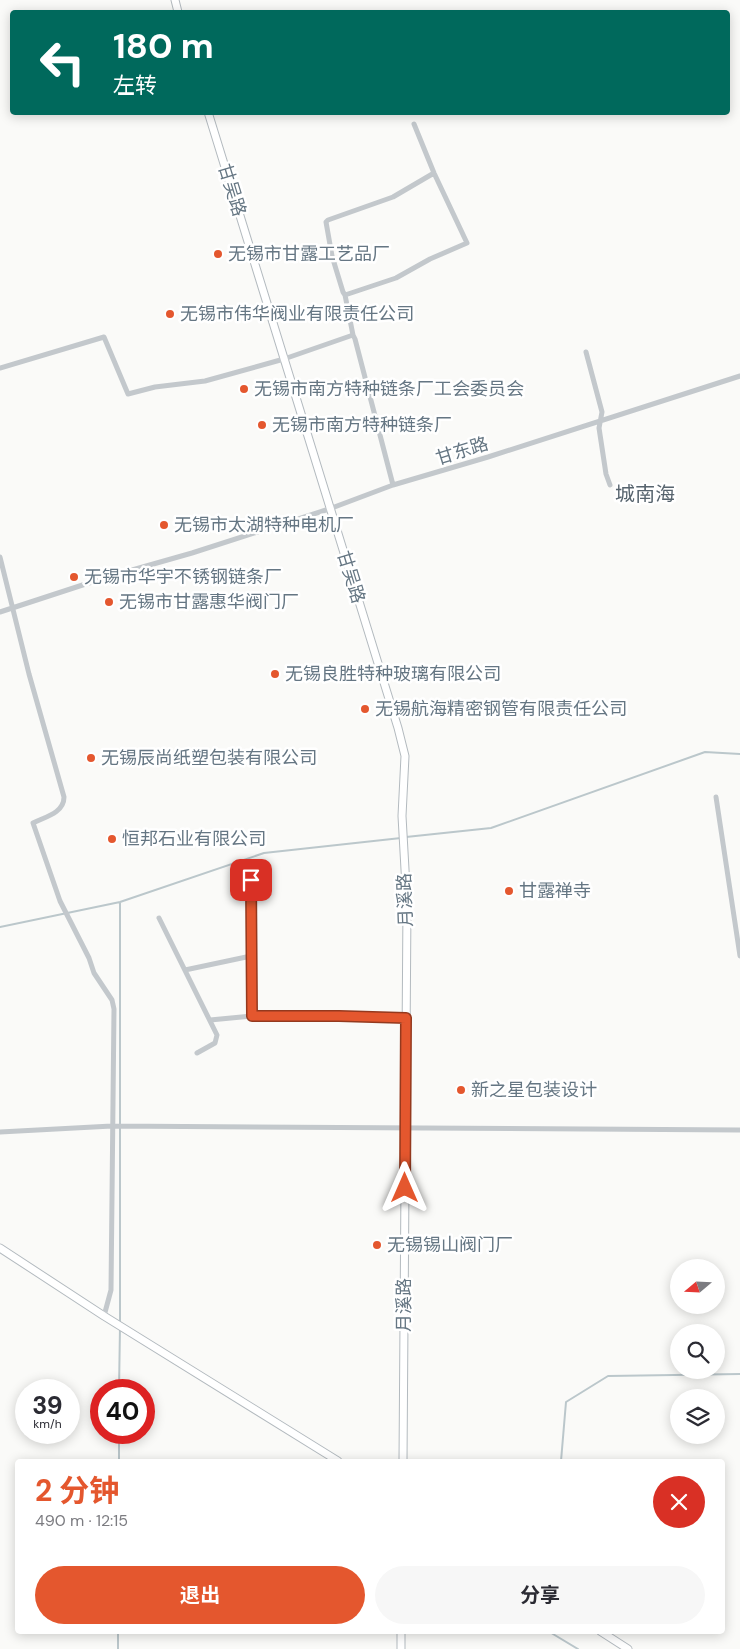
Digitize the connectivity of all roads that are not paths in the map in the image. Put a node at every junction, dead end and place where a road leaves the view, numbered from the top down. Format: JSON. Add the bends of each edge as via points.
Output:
{"nodes":[{"id":1,"x":209,"y":115,"type":"edge"},
{"id":2,"x":414,"y":124,"type":"dead end"},
{"id":3,"x":434,"y":173,"type":"junction"},
{"id":4,"x":345,"y":295,"type":"junction"},
{"id":5,"x":353,"y":335,"type":"junction"},
{"id":6,"x":586,"y":352,"type":"dead end"},
{"id":7,"x":284,"y":359,"type":"junction"},
{"id":8,"x":0,"y":368,"type":"edge"},
{"id":9,"x":740,"y":376,"type":"edge"},
{"id":10,"x":601,"y":421,"type":"junction"},
{"id":11,"x":610,"y":485,"type":"dead end"},
{"id":12,"x":393,"y":486,"type":"junction"},
{"id":13,"x":330,"y":509,"type":"junction"},
{"id":14,"x":0,"y":557,"type":"edge"},
{"id":15,"x":13,"y":608,"type":"junction"},
{"id":16,"x":0,"y":612,"type":"edge"},
{"id":17,"x":716,"y":797,"type":"dead end"},
{"id":18,"x":403,"y":848,"type":"joint"},
{"id":19,"x":251,"y":880,"type":"dead end"},
{"id":20,"x":159,"y":918,"type":"dead end"},
{"id":21,"x":251,"y":956,"type":"junction"},
{"id":22,"x":740,"y":956,"type":"edge"},
{"id":23,"x":185,"y":970,"type":"junction"},
{"id":24,"x":252,"y":1016,"type":"junction"},
{"id":25,"x":406,"y":1018,"type":"junction"},
{"id":26,"x":210,"y":1020,"type":"junction"},
{"id":27,"x":197,"y":1053,"type":"dead end"},
{"id":28,"x":114,"y":1126,"type":"junction"},
{"id":29,"x":405,"y":1129,"type":"junction"},
{"id":30,"x":740,"y":1130,"type":"edge"},
{"id":31,"x":0,"y":1132,"type":"edge"},
{"id":32,"x":0,"y":1248,"type":"edge"},
{"id":33,"x":104,"y":1316,"type":"junction"},
{"id":34,"x":335,"y":1459,"type":"edge"},
{"id":35,"x":403,"y":1459,"type":"edge"},
{"id":36,"x":401,"y":1634,"type":"edge"},
{"id":37,"x":605,"y":1634,"type":"edge"},
{"id":38,"x":401,"y":1649,"type":"edge"},
{"id":39,"x":628,"y":1649,"type":"edge"}],
"edges":[{"from":1,"to":7,"type":"street","name":"甘吴路"},
{"from":2,"to":3,"type":"street"},
{"from":3,"to":4,"type":"street","via":[[393,197],[326,222],[332,256]]},
{"from":3,"to":4,"type":"street","via":[[467,243],[396,278]]},
{"from":4,"to":5,"type":"street"},
{"from":5,"to":7,"type":"street"},
{"from":5,"to":12,"type":"street"},
{"from":6,"to":10,"type":"street","via":[[602,412]]},
{"from":7,"to":8,"type":"street","via":[[205,382],[155,387],[128,394],[104,337]]},
{"from":7,"to":13,"type":"street","name":"甘吴路"},
{"from":9,"to":10,"type":"street","name":"甘东路"},
{"from":10,"to":11,"type":"street","via":[[599,428]]},
{"from":10,"to":12,"type":"street","name":"甘东路"},
{"from":12,"to":13,"type":"street","name":"甘东路"},
{"from":13,"to":15,"type":"street","name":"甘东路"},
{"from":13,"to":18,"type":"street","name":"甘吴路","via":[[405,756]]},
{"from":14,"to":15,"type":"street"},
{"from":15,"to":16,"type":"street","name":"甘东路"},
{"from":15,"to":28,"type":"street","via":[[64,797],[60,810],[33,823],[66,915],[94,973],[112,1000]]},
{"from":17,"to":22,"type":"street"},
{"from":18,"to":25,"type":"street","name":"月溪路","via":[[407,905]]},
{"from":19,"to":21,"type":"street"},
{"from":20,"to":23,"type":"street"},
{"from":21,"to":23,"type":"street"},
{"from":21,"to":24,"type":"street"},
{"from":23,"to":26,"type":"street"},
{"from":24,"to":25,"type":"street"},
{"from":24,"to":26,"type":"street"},
{"from":25,"to":29,"type":"street","name":"月溪路"},
{"from":26,"to":27,"type":"street","via":[[217,1040]]},
{"from":28,"to":29,"type":"street"},
{"from":28,"to":31,"type":"street"},
{"from":28,"to":33,"type":"street","via":[[111,1290]]},
{"from":29,"to":30,"type":"street"},
{"from":29,"to":35,"type":"street","name":"月溪路"},
{"from":32,"to":33,"type":"street"},
{"from":33,"to":34,"type":"street"},
{"from":36,"to":38,"type":"street"},
{"from":37,"to":39,"type":"street"}]}
